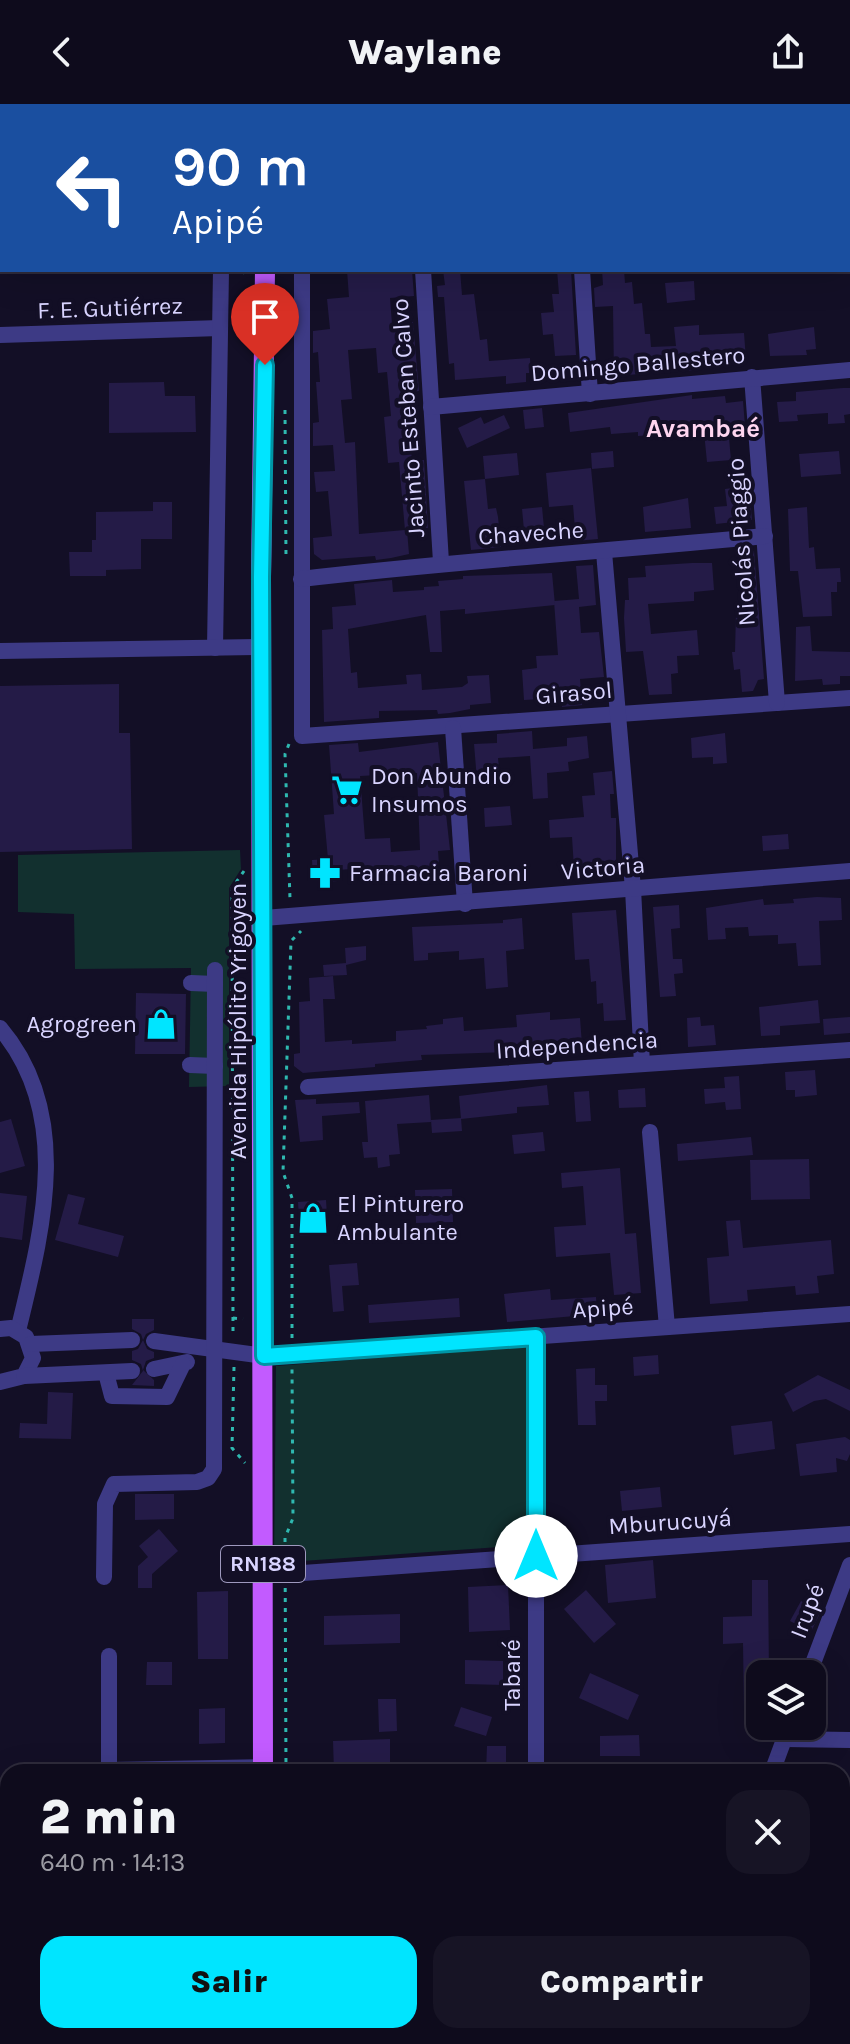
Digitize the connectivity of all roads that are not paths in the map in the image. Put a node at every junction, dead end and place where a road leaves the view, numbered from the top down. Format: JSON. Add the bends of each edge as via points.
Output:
{"nodes":[{"id":1,"x":221,"y":272,"type":"edge"},
{"id":2,"x":265,"y":272,"type":"edge"},
{"id":3,"x":302,"y":272,"type":"edge"},
{"id":4,"x":423,"y":272,"type":"edge"},
{"id":5,"x":582,"y":272,"type":"edge"},
{"id":6,"x":220,"y":328,"type":"junction"},
{"id":7,"x":0,"y":335,"type":"edge"},
{"id":8,"x":850,"y":370,"type":"edge"},
{"id":9,"x":752,"y":377,"type":"junction"},
{"id":10,"x":590,"y":394,"type":"junction"},
{"id":11,"x":431,"y":407,"type":"junction"},
{"id":12,"x":765,"y":536,"type":"junction"},
{"id":13,"x":604,"y":552,"type":"junction"},
{"id":14,"x":441,"y":562,"type":"junction"},
{"id":15,"x":301,"y":579,"type":"junction"},
{"id":16,"x":262,"y":647,"type":"junction"},
{"id":17,"x":215,"y":648,"type":"junction"},
{"id":18,"x":0,"y":651,"type":"edge"},
{"id":19,"x":850,"y":698,"type":"edge"},
{"id":20,"x":777,"y":703,"type":"junction"},
{"id":21,"x":617,"y":713,"type":"junction"},
{"id":22,"x":453,"y":728,"type":"junction"},
{"id":23,"x":850,"y":871,"type":"edge"},
{"id":24,"x":633,"y":889,"type":"junction"},
{"id":25,"x":465,"y":904,"type":"junction"},
{"id":26,"x":264,"y":918,"type":"junction"},
{"id":27,"x":191,"y":983,"type":"dead end"},
{"id":28,"x":0,"y":1028,"type":"edge"},
{"id":29,"x":850,"y":1050,"type":"edge"},
{"id":30,"x":642,"y":1064,"type":"junction"},
{"id":31,"x":190,"y":1065,"type":"dead end"},
{"id":32,"x":215,"y":1066,"type":"junction"},
{"id":33,"x":308,"y":1087,"type":"dead end"},
{"id":34,"x":650,"y":1132,"type":"dead end"},
{"id":35,"x":850,"y":1314,"type":"edge"},
{"id":36,"x":667,"y":1327,"type":"junction"},
{"id":37,"x":0,"y":1329,"type":"edge"},
{"id":38,"x":18,"y":1331,"type":"junction"},
{"id":39,"x":536,"y":1337,"type":"junction"},
{"id":40,"x":132,"y":1340,"type":"dead end"},
{"id":41,"x":154,"y":1341,"type":"dead end"},
{"id":42,"x":31,"y":1344,"type":"junction"},
{"id":43,"x":214,"y":1349,"type":"junction"},
{"id":44,"x":264,"y":1356,"type":"junction"},
{"id":45,"x":183,"y":1364,"type":"junction"},
{"id":46,"x":154,"y":1369,"type":"dead end"},
{"id":47,"x":132,"y":1371,"type":"dead end"},
{"id":48,"x":106,"y":1373,"type":"junction"},
{"id":49,"x":24,"y":1376,"type":"junction"},
{"id":50,"x":0,"y":1382,"type":"edge"},
{"id":51,"x":0,"y":1391,"type":"edge"},
{"id":52,"x":850,"y":1534,"type":"edge"},
{"id":53,"x":536,"y":1556,"type":"junction"},
{"id":54,"x":850,"y":1565,"type":"edge"},
{"id":55,"x":303,"y":1573,"type":"dead end"},
{"id":56,"x":104,"y":1577,"type":"dead end"},
{"id":57,"x":109,"y":1656,"type":"dead end"},
{"id":58,"x":814,"y":1660,"type":"edge"},
{"id":59,"x":826,"y":1737,"type":"edge"},
{"id":60,"x":783,"y":1740,"type":"edge"},
{"id":61,"x":850,"y":1740,"type":"edge"},
{"id":62,"x":109,"y":1764,"type":"edge"},
{"id":63,"x":263,"y":1764,"type":"edge"},
{"id":64,"x":536,"y":1764,"type":"edge"},
{"id":65,"x":775,"y":1764,"type":"edge"}],
"edges":[{"from":1,"to":6,"type":"street"},
{"from":2,"to":16,"type":"main road","name":"Avenida Hipólito Yrigoyen","number":"RN188"},
{"from":3,"to":15,"type":"street"},
{"from":4,"to":11,"type":"street","name":"Jacinto Esteban Calvo"},
{"from":5,"to":10,"type":"street"},
{"from":6,"to":7,"type":"street","name":"F. E. Gutiérrez"},
{"from":6,"to":17,"type":"street"},
{"from":8,"to":9,"type":"street","name":"Domingo Ballestero"},
{"from":9,"to":10,"type":"street","name":"Domingo Ballestero"},
{"from":9,"to":12,"type":"street","name":"Nicolás Piaggio"},
{"from":10,"to":11,"type":"street","name":"Domingo Ballestero"},
{"from":11,"to":14,"type":"street","name":"Jacinto Esteban Calvo"},
{"from":12,"to":13,"type":"street","name":"Chaveche"},
{"from":12,"to":20,"type":"street","name":"Nicolás Piaggio"},
{"from":13,"to":14,"type":"street","name":"Chaveche"},
{"from":13,"to":21,"type":"street"},
{"from":14,"to":15,"type":"street","name":"Chaveche"},
{"from":15,"to":22,"type":"street","name":"Girasol","via":[[297,737]]},
{"from":16,"to":17,"type":"street"},
{"from":16,"to":26,"type":"main road","name":"Avenida Hipólito Yrigoyen","number":"RN188"},
{"from":17,"to":18,"type":"street"},
{"from":19,"to":20,"type":"street","name":"Girasol"},
{"from":20,"to":21,"type":"street","name":"Girasol"},
{"from":21,"to":22,"type":"street","name":"Girasol"},
{"from":21,"to":24,"type":"street"},
{"from":22,"to":25,"type":"street"},
{"from":23,"to":24,"type":"street","name":"Victoria"},
{"from":24,"to":25,"type":"street","name":"Victoria"},
{"from":24,"to":30,"type":"street"},
{"from":25,"to":26,"type":"street","name":"Victoria"},
{"from":26,"to":44,"type":"main road","name":"Avenida Hipólito Yrigoyen","number":"RN188"},
{"from":27,"to":32,"type":"street","via":[[215,977]]},
{"from":28,"to":38,"type":"street","via":[[30,1078],[48,1160],[44,1218]]},
{"from":29,"to":30,"type":"street","name":"Independencia"},
{"from":30,"to":33,"type":"street","name":"Independencia"},
{"from":31,"to":32,"type":"street"},
{"from":32,"to":43,"type":"street"},
{"from":34,"to":36,"type":"street"},
{"from":35,"to":36,"type":"street","name":"Apipé"},
{"from":36,"to":39,"type":"street","name":"Apipé"},
{"from":37,"to":38,"type":"street"},
{"from":38,"to":42,"type":"street"},
{"from":39,"to":44,"type":"street","name":"Apipé"},
{"from":39,"to":53,"type":"street","name":"Tabaré"},
{"from":40,"to":42,"type":"street"},
{"from":41,"to":43,"type":"street","name":"Apipé"},
{"from":42,"to":49,"type":"street","via":[[33,1358]]},
{"from":43,"to":44,"type":"street","name":"Apipé"},
{"from":43,"to":45,"type":"street"},
{"from":43,"to":56,"type":"street","via":[[214,1469],[197,1482],[119,1481],[110,1489]]},
{"from":44,"to":63,"type":"main road","name":"Avenida Hipólito Yrigoyen","number":"RN188"},
{"from":45,"to":46,"type":"street"},
{"from":45,"to":48,"type":"street","via":[[167,1397],[112,1396]]},
{"from":47,"to":48,"type":"street"},
{"from":48,"to":49,"type":"street"},
{"from":49,"to":50,"type":"street"},
{"from":50,"to":51,"type":"street"},
{"from":52,"to":53,"type":"street","name":"Mburucuyá"},
{"from":53,"to":55,"type":"street","name":"Mburucuyá"},
{"from":53,"to":64,"type":"street","name":"Tabaré"},
{"from":54,"to":58,"type":"street","name":"Irupé"},
{"from":57,"to":62,"type":"street"},
{"from":59,"to":61,"type":"street"},
{"from":60,"to":65,"type":"street"}]}
